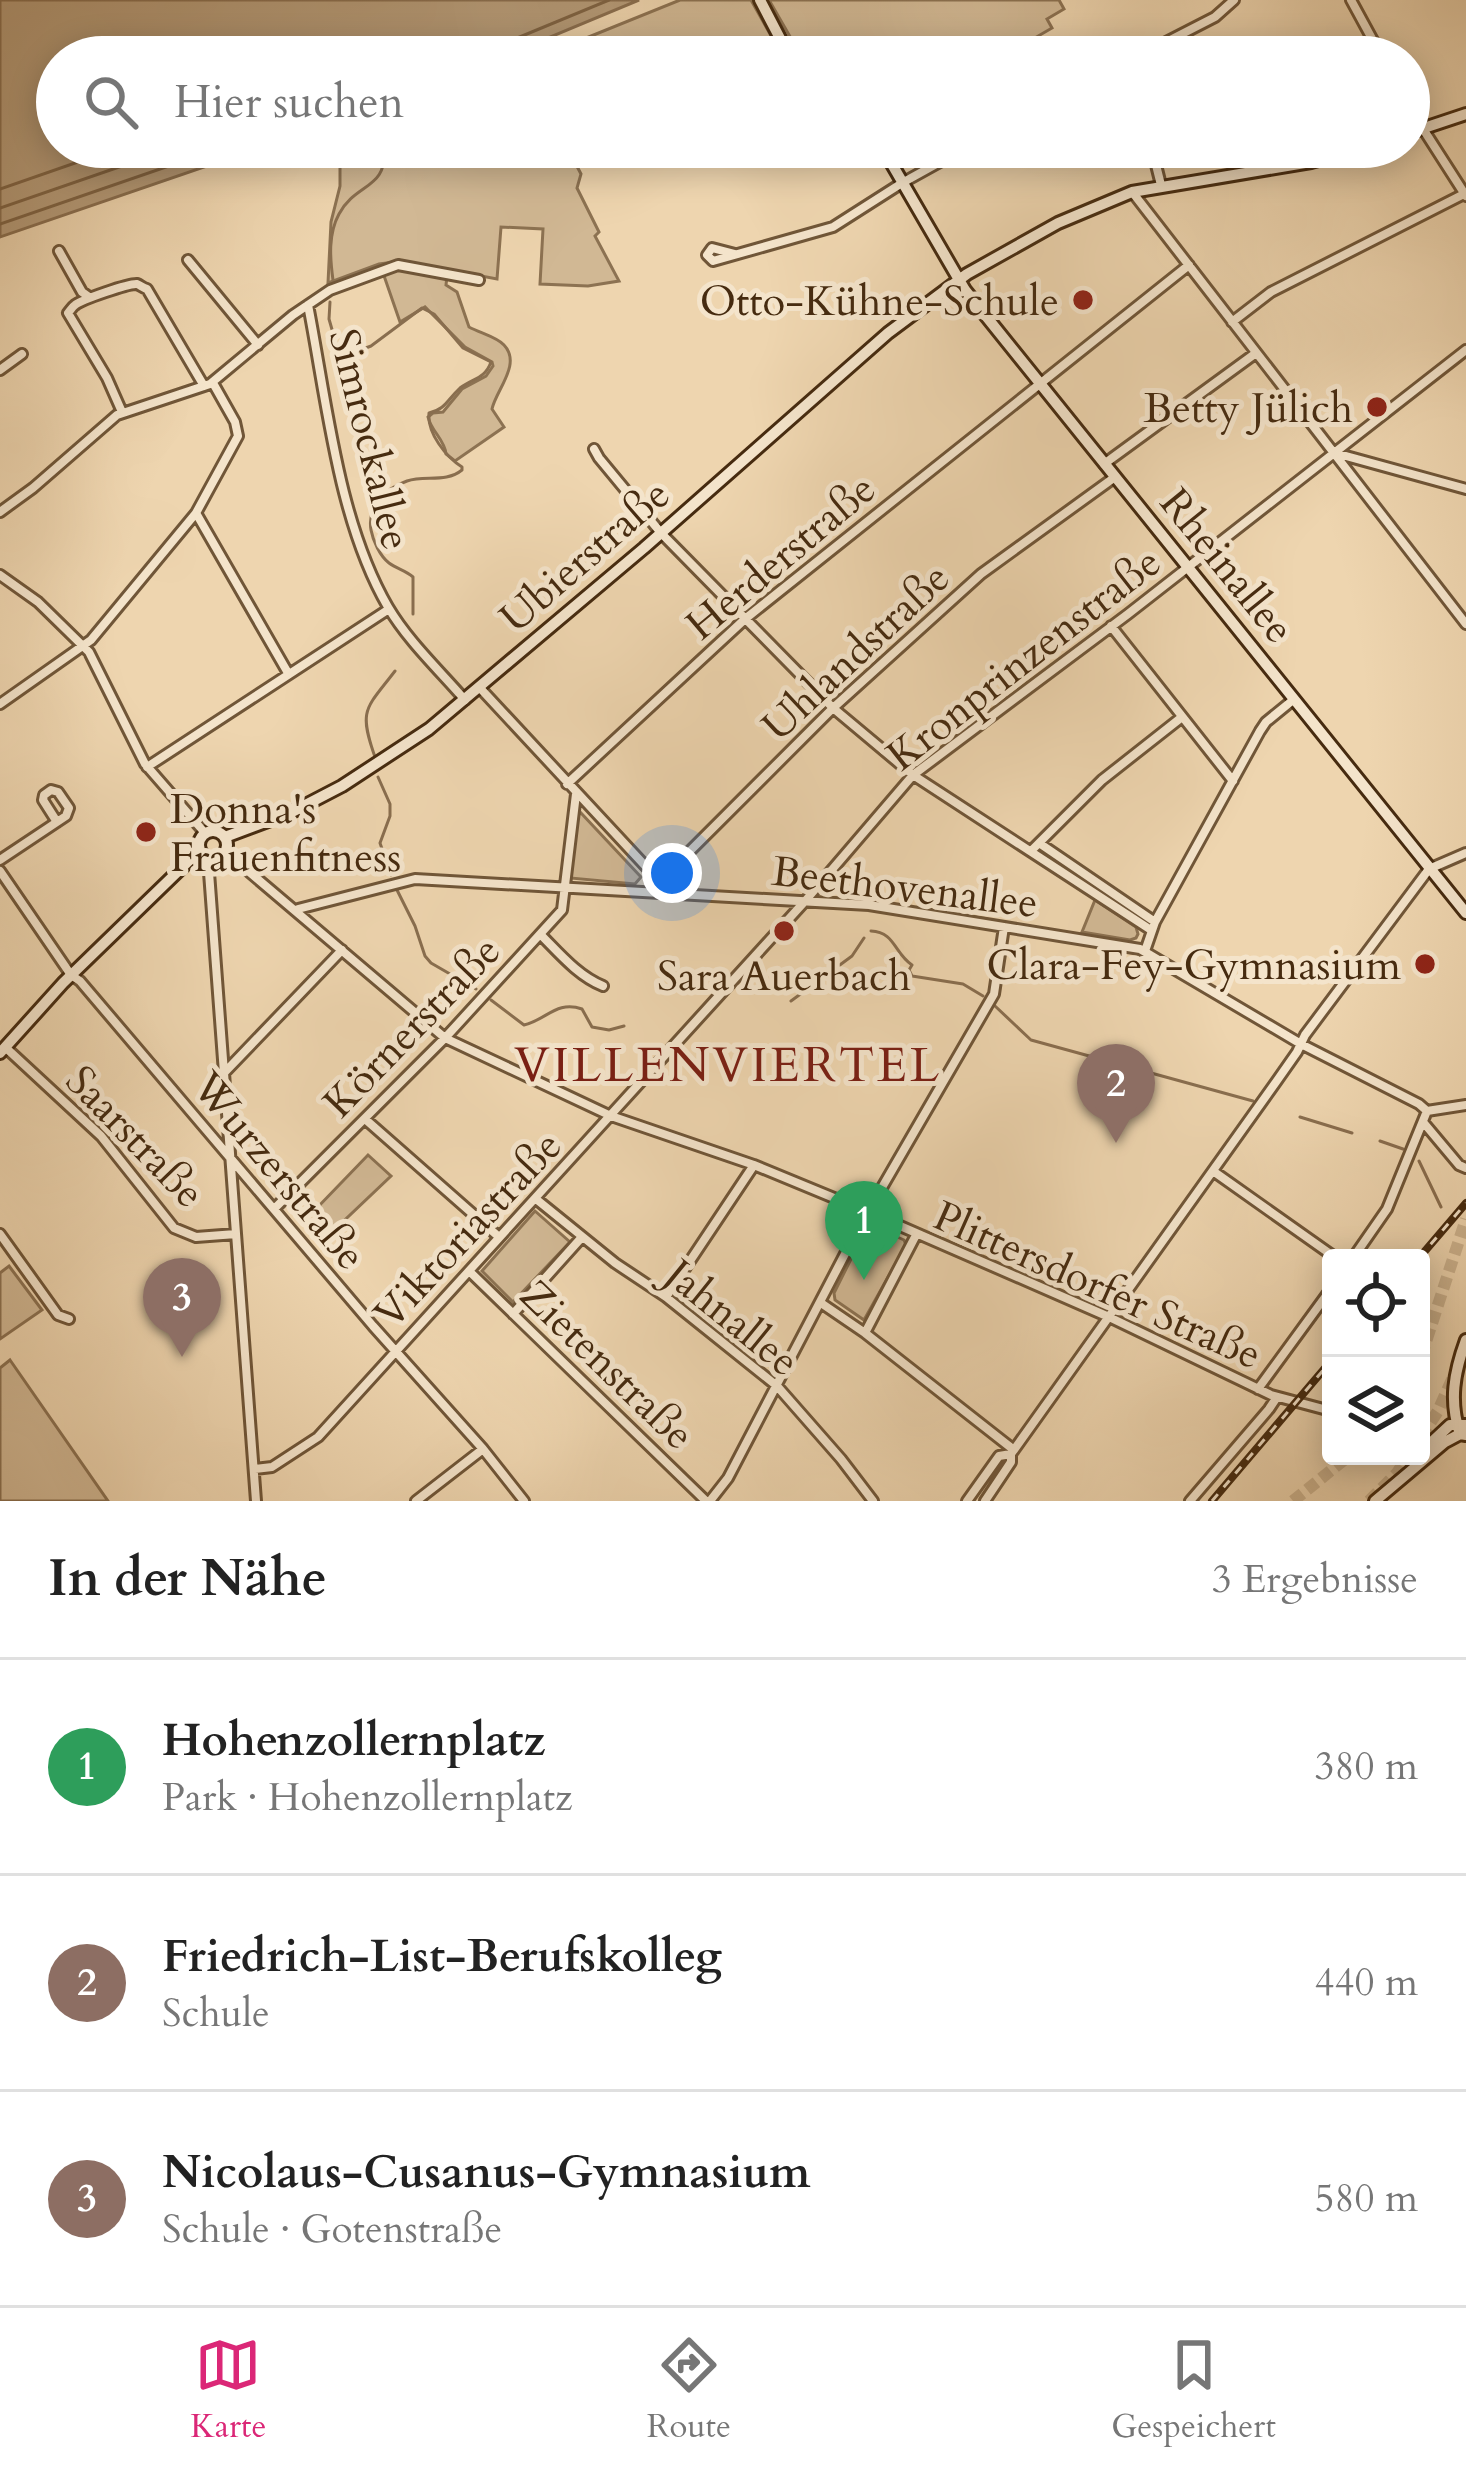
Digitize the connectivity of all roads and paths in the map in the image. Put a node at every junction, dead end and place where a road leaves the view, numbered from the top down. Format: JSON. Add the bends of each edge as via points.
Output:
{"nodes":[{"id":1,"x":760,"y":0,"type":"edge"},
{"id":2,"x":1234,"y":0,"type":"edge"},
{"id":3,"x":1351,"y":0,"type":"edge"},
{"id":4,"x":779,"y":36,"type":"edge"},
{"id":5,"x":1178,"y":36,"type":"edge"},
{"id":6,"x":1371,"y":36,"type":"edge"},
{"id":7,"x":1466,"y":115,"type":"edge"},
{"id":8,"x":1430,"y":127,"type":"edge"},
{"id":9,"x":1430,"y":151,"type":"edge"},
{"id":10,"x":894,"y":168,"type":"edge"},
{"id":11,"x":930,"y":168,"type":"edge"},
{"id":12,"x":1157,"y":168,"type":"edge"},
{"id":13,"x":1272,"y":168,"type":"edge"},
{"id":14,"x":902,"y":183,"type":"junction"},
{"id":15,"x":1161,"y":185,"type":"junction"},
{"id":16,"x":1132,"y":192,"type":"junction"},
{"id":17,"x":1465,"y":195,"type":"edge"},
{"id":18,"x":59,"y":251,"type":"dead end"},
{"id":19,"x":735,"y":254,"type":"dead end"},
{"id":20,"x":944,"y":255,"type":"junction"},
{"id":21,"x":188,"y":260,"type":"dead end"},
{"id":22,"x":1189,"y":266,"type":"junction"},
{"id":23,"x":958,"y":279,"type":"junction"},
{"id":24,"x":479,"y":280,"type":"dead end"},
{"id":25,"x":940,"y":292,"type":"junction"},
{"id":26,"x":89,"y":297,"type":"junction"},
{"id":27,"x":308,"y":305,"type":"junction"},
{"id":28,"x":1232,"y":322,"type":"junction"},
{"id":29,"x":258,"y":345,"type":"junction"},
{"id":30,"x":1466,"y":350,"type":"edge"},
{"id":31,"x":1256,"y":353,"type":"junction"},
{"id":32,"x":22,"y":354,"type":"dead end"},
{"id":33,"x":0,"y":370,"type":"edge"},
{"id":34,"x":1039,"y":383,"type":"junction"},
{"id":35,"x":208,"y":384,"type":"junction"},
{"id":36,"x":122,"y":412,"type":"junction"},
{"id":37,"x":594,"y":449,"type":"dead end"},
{"id":38,"x":1334,"y":453,"type":"junction"},
{"id":39,"x":1104,"y":464,"type":"junction"},
{"id":40,"x":1115,"y":477,"type":"junction"},
{"id":41,"x":1466,"y":489,"type":"edge"},
{"id":42,"x":0,"y":512,"type":"edge"},
{"id":43,"x":196,"y":513,"type":"junction"},
{"id":44,"x":661,"y":533,"type":"junction"},
{"id":45,"x":1187,"y":567,"type":"junction"},
{"id":46,"x":0,"y":575,"type":"edge"},
{"id":47,"x":389,"y":609,"type":"junction"},
{"id":48,"x":745,"y":620,"type":"junction"},
{"id":49,"x":1466,"y":624,"type":"edge"},
{"id":50,"x":1111,"y":626,"type":"junction"},
{"id":51,"x":83,"y":646,"type":"junction"},
{"id":52,"x":288,"y":673,"type":"junction"},
{"id":53,"x":480,"y":688,"type":"junction"},
{"id":54,"x":465,"y":700,"type":"junction"},
{"id":55,"x":1293,"y":700,"type":"junction"},
{"id":56,"x":0,"y":704,"type":"edge"},
{"id":57,"x":833,"y":708,"type":"junction"},
{"id":58,"x":1182,"y":717,"type":"junction"},
{"id":59,"x":147,"y":767,"type":"junction"},
{"id":60,"x":913,"y":775,"type":"junction"},
{"id":61,"x":1233,"y":782,"type":"junction"},
{"id":62,"x":567,"y":784,"type":"junction"},
{"id":63,"x":576,"y":794,"type":"junction"},
{"id":64,"x":57,"y":822,"type":"dead end"},
{"id":65,"x":205,"y":833,"type":"junction"},
{"id":66,"x":225,"y":837,"type":"junction"},
{"id":67,"x":1039,"y":843,"type":"junction"},
{"id":68,"x":1031,"y":852,"type":"junction"},
{"id":69,"x":1466,"y":853,"type":"edge"},
{"id":70,"x":224,"y":854,"type":"junction"},
{"id":71,"x":204,"y":855,"type":"junction"},
{"id":72,"x":0,"y":860,"type":"edge"},
{"id":73,"x":1429,"y":869,"type":"junction"},
{"id":74,"x":0,"y":871,"type":"edge"},
{"id":75,"x":658,"y":877,"type":"junction"},
{"id":76,"x":1091,"y":884,"type":"junction"},
{"id":77,"x":563,"y":887,"type":"junction"},
{"id":78,"x":658,"y":891,"type":"junction"},
{"id":79,"x":806,"y":900,"type":"junction"},
{"id":80,"x":296,"y":909,"type":"junction"},
{"id":81,"x":1466,"y":913,"type":"edge"},
{"id":82,"x":1153,"y":926,"type":"junction"},
{"id":83,"x":1004,"y":927,"type":"junction"},
{"id":84,"x":540,"y":934,"type":"junction"},
{"id":85,"x":342,"y":950,"type":"junction"},
{"id":86,"x":1145,"y":951,"type":"junction"},
{"id":87,"x":71,"y":975,"type":"junction"},
{"id":88,"x":603,"y":986,"type":"dead end"},
{"id":89,"x":445,"y":1038,"type":"junction"},
{"id":90,"x":1301,"y":1044,"type":"junction"},
{"id":91,"x":2,"y":1050,"type":"edge"},
{"id":92,"x":224,"y":1073,"type":"junction"},
{"id":93,"x":1466,"y":1105,"type":"edge"},
{"id":94,"x":1427,"y":1111,"type":"junction"},
{"id":95,"x":611,"y":1116,"type":"junction"},
{"id":96,"x":365,"y":1119,"type":"junction"},
{"id":97,"x":1423,"y":1123,"type":"junction"},
{"id":98,"x":230,"y":1157,"type":"junction"},
{"id":99,"x":754,"y":1165,"type":"junction"},
{"id":100,"x":1466,"y":1168,"type":"edge"},
{"id":101,"x":1213,"y":1171,"type":"junction"},
{"id":102,"x":536,"y":1199,"type":"junction"},
{"id":103,"x":274,"y":1209,"type":"junction"},
{"id":104,"x":868,"y":1212,"type":"junction"},
{"id":105,"x":0,"y":1234,"type":"edge"},
{"id":106,"x":236,"y":1234,"type":"junction"},
{"id":107,"x":916,"y":1235,"type":"junction"},
{"id":108,"x":499,"y":1237,"type":"junction"},
{"id":109,"x":582,"y":1237,"type":"junction"},
{"id":110,"x":1323,"y":1249,"type":"edge"},
{"id":111,"x":1359,"y":1249,"type":"edge"},
{"id":112,"x":469,"y":1270,"type":"junction"},
{"id":113,"x":666,"y":1297,"type":"junction"},
{"id":114,"x":1322,"y":1301,"type":"edge"},
{"id":115,"x":821,"y":1303,"type":"junction"},
{"id":116,"x":513,"y":1314,"type":"junction"},
{"id":117,"x":1109,"y":1317,"type":"junction"},
{"id":118,"x":69,"y":1319,"type":"dead end"},
{"id":119,"x":866,"y":1333,"type":"junction"},
{"id":120,"x":1466,"y":1340,"type":"edge"},
{"id":121,"x":395,"y":1351,"type":"junction"},
{"id":122,"x":777,"y":1386,"type":"junction"},
{"id":123,"x":1258,"y":1389,"type":"junction"},
{"id":124,"x":1277,"y":1397,"type":"junction"},
{"id":125,"x":1322,"y":1409,"type":"edge"},
{"id":126,"x":1462,"y":1429,"type":"edge"},
{"id":127,"x":1430,"y":1440,"type":"edge"},
{"id":128,"x":483,"y":1449,"type":"junction"},
{"id":129,"x":1012,"y":1452,"type":"junction"},
{"id":130,"x":1408,"y":1465,"type":"edge"},
{"id":131,"x":254,"y":1468,"type":"junction"},
{"id":132,"x":1390,"y":1488,"type":"junction"},
{"id":133,"x":988,"y":1500,"type":"edge"},
{"id":134,"x":256,"y":1501,"type":"edge"},
{"id":135,"x":416,"y":1501,"type":"edge"},
{"id":136,"x":524,"y":1501,"type":"edge"},
{"id":137,"x":708,"y":1501,"type":"edge"},
{"id":138,"x":873,"y":1501,"type":"edge"},
{"id":139,"x":967,"y":1501,"type":"edge"},
{"id":140,"x":1190,"y":1501,"type":"edge"},
{"id":141,"x":1376,"y":1501,"type":"edge"}],
"edges":[{"from":1,"to":4,"type":"main road"},
{"from":2,"to":5,"type":"street"},
{"from":3,"to":6,"type":"street"},
{"from":7,"to":8,"type":"main road"},
{"from":9,"to":17,"type":"street"},
{"from":10,"to":14,"type":"main road","name":"Rheinallee"},
{"from":11,"to":14,"type":"street"},
{"from":12,"to":15,"type":"street"},
{"from":13,"to":15,"type":"main road"},
{"from":14,"to":19,"type":"street","via":[[832,227]]},
{"from":14,"to":20,"type":"main road","name":"Rheinallee"},
{"from":15,"to":16,"type":"main road"},
{"from":16,"to":22,"type":"street"},
{"from":16,"to":23,"type":"main road","name":"Ubierstraße"},
{"from":17,"to":28,"type":"street","via":[[1271,292]]},
{"from":18,"to":26,"type":"street"},
{"from":20,"to":23,"type":"main road","name":"Rheinallee"},
{"from":20,"to":25,"type":"main road"},
{"from":21,"to":29,"type":"street"},
{"from":22,"to":28,"type":"street"},
{"from":22,"to":34,"type":"street","name":"Herderstraße"},
{"from":23,"to":25,"type":"main road","name":"Ubierstraße"},
{"from":23,"to":34,"type":"main road","name":"Rheinallee"},
{"from":24,"to":27,"type":"street","via":[[398,265]]},
{"from":25,"to":44,"type":"main road","name":"Ubierstraße"},
{"from":26,"to":35,"type":"street","via":[[144,287]]},
{"from":26,"to":36,"type":"street","via":[[68,313]]},
{"from":27,"to":29,"type":"street"},
{"from":27,"to":47,"type":"street","name":"Simrockallee","via":[[350,510]]},
{"from":28,"to":31,"type":"street"},
{"from":29,"to":35,"type":"street"},
{"from":30,"to":38,"type":"street","name":"Kronprinzenstraße"},
{"from":31,"to":38,"type":"street"},
{"from":31,"to":39,"type":"street"},
{"from":32,"to":33,"type":"street"},
{"from":34,"to":39,"type":"main road","name":"Rheinallee"},
{"from":34,"to":48,"type":"street","name":"Herderstraße"},
{"from":35,"to":36,"type":"street"},
{"from":35,"to":43,"type":"street","via":[[238,436]]},
{"from":36,"to":42,"type":"street"},
{"from":37,"to":44,"type":"street"},
{"from":38,"to":41,"type":"street"},
{"from":38,"to":45,"type":"street","name":"Kronprinzenstraße"},
{"from":38,"to":49,"type":"street"},
{"from":39,"to":40,"type":"main road","name":"Rheinallee"},
{"from":40,"to":45,"type":"main road","name":"Rheinallee"},
{"from":40,"to":57,"type":"street","name":"Uhlandstraße","via":[[993,565]]},
{"from":43,"to":51,"type":"street"},
{"from":43,"to":52,"type":"street"},
{"from":44,"to":48,"type":"street"},
{"from":44,"to":53,"type":"main road","name":"Ubierstraße"},
{"from":45,"to":50,"type":"street","name":"Kronprinzenstraße"},
{"from":45,"to":55,"type":"main road","name":"Rheinallee"},
{"from":46,"to":51,"type":"street"},
{"from":47,"to":52,"type":"street"},
{"from":47,"to":54,"type":"street","name":"Simrockallee"},
{"from":48,"to":57,"type":"street"},
{"from":48,"to":62,"type":"street","name":"Herderstraße"},
{"from":50,"to":58,"type":"street"},
{"from":50,"to":60,"type":"street","name":"Kronprinzenstraße"},
{"from":51,"to":56,"type":"street"},
{"from":51,"to":59,"type":"street"},
{"from":52,"to":59,"type":"street"},
{"from":53,"to":54,"type":"main road","name":"Ubierstraße"},
{"from":53,"to":62,"type":"street"},
{"from":54,"to":66,"type":"main road","name":"Ubierstraße","via":[[342,786]]},
{"from":55,"to":61,"type":"street","via":[[1267,722]]},
{"from":55,"to":73,"type":"main road","name":"Rheinallee"},
{"from":57,"to":60,"type":"street"},
{"from":57,"to":75,"type":"street","name":"Uhlandstraße"},
{"from":58,"to":61,"type":"street"},
{"from":58,"to":67,"type":"street"},
{"from":59,"to":65,"type":"street"},
{"from":60,"to":68,"type":"street"},
{"from":60,"to":79,"type":"street","name":"Kronprinzenstraße"},
{"from":61,"to":82,"type":"street"},
{"from":62,"to":63,"type":"street"},
{"from":63,"to":75,"type":"street"},
{"from":63,"to":77,"type":"street","name":"Körnerstraße"},
{"from":64,"to":72,"type":"street"},
{"from":65,"to":66,"type":"main road"},
{"from":65,"to":71,"type":"main road"},
{"from":66,"to":70,"type":"main road"},
{"from":67,"to":68,"type":"street"},
{"from":67,"to":76,"type":"street"},
{"from":68,"to":76,"type":"street"},
{"from":69,"to":73,"type":"street"},
{"from":70,"to":71,"type":"main road"},
{"from":70,"to":80,"type":"street","name":"Plittersdorfer Straße"},
{"from":71,"to":87,"type":"main road"},
{"from":71,"to":92,"type":"street"},
{"from":73,"to":81,"type":"main road","name":"Rheinallee"},
{"from":73,"to":90,"type":"street"},
{"from":74,"to":87,"type":"street","name":"Wurzerstraße"},
{"from":75,"to":78,"type":"street","name":"Uhlandstraße"},
{"from":76,"to":82,"type":"street"},
{"from":77,"to":78,"type":"street","name":"Beethovenallee"},
{"from":77,"to":80,"type":"street","name":"Beethovenallee","via":[[409,880]]},
{"from":77,"to":84,"type":"street","name":"Körnerstraße","via":[[562,910]]},
{"from":78,"to":79,"type":"street","name":"Beethovenallee"},
{"from":79,"to":83,"type":"street","name":"Beethovenallee"},
{"from":79,"to":95,"type":"street","name":"Viktoriastraße"},
{"from":80,"to":85,"type":"street","name":"Plittersdorfer Straße"},
{"from":82,"to":86,"type":"street"},
{"from":83,"to":86,"type":"street","name":"Beethovenallee"},
{"from":83,"to":104,"type":"street","via":[[994,994]]},
{"from":84,"to":88,"type":"street","name":"Körnerstraße"},
{"from":84,"to":89,"type":"street","name":"Körnerstraße"},
{"from":85,"to":89,"type":"street","name":"Plittersdorfer Straße"},
{"from":85,"to":92,"type":"street"},
{"from":86,"to":90,"type":"street","name":"Beethovenallee"},
{"from":87,"to":91,"type":"main road"},
{"from":87,"to":98,"type":"street","name":"Wurzerstraße"},
{"from":89,"to":95,"type":"street","name":"Plittersdorfer Straße"},
{"from":89,"to":96,"type":"street","name":"Körnerstraße"},
{"from":90,"to":94,"type":"street","name":"Beethovenallee"},
{"from":90,"to":101,"type":"street"},
{"from":91,"to":106,"type":"street","name":"Saarstraße","via":[[101,1136],[175,1228],[196,1237]]},
{"from":92,"to":98,"type":"street"},
{"from":93,"to":94,"type":"street"},
{"from":94,"to":97,"type":"street"},
{"from":95,"to":99,"type":"street","name":"Plittersdorfer Straße"},
{"from":95,"to":102,"type":"street","name":"Viktoriastraße"},
{"from":96,"to":103,"type":"street","name":"Körnerstraße"},
{"from":96,"to":108,"type":"street"},
{"from":97,"to":100,"type":"street"},
{"from":97,"to":111,"type":"street","via":[[1387,1209]]},
{"from":98,"to":103,"type":"street","name":"Wurzerstraße"},
{"from":98,"to":106,"type":"street"},
{"from":99,"to":104,"type":"street","name":"Plittersdorfer Straße"},
{"from":99,"to":113,"type":"street"},
{"from":101,"to":110,"type":"street"},
{"from":101,"to":117,"type":"street"},
{"from":102,"to":108,"type":"street","name":"Viktoriastraße"},
{"from":102,"to":109,"type":"street","name":"Jahnallee"},
{"from":103,"to":121,"type":"street","name":"Wurzerstraße"},
{"from":104,"to":107,"type":"street","name":"Plittersdorfer Straße"},
{"from":104,"to":115,"type":"street"},
{"from":105,"to":118,"type":"street","via":[[58,1315]]},
{"from":106,"to":131,"type":"street"},
{"from":107,"to":117,"type":"street","name":"Plittersdorfer Straße"},
{"from":107,"to":119,"type":"street"},
{"from":108,"to":112,"type":"street","name":"Viktoriastraße"},
{"from":109,"to":113,"type":"street","name":"Jahnallee"},
{"from":109,"to":116,"type":"street"},
{"from":112,"to":116,"type":"street","name":"Zietenstraße"},
{"from":112,"to":121,"type":"street","name":"Viktoriastraße"},
{"from":113,"to":122,"type":"street","name":"Jahnallee"},
{"from":114,"to":123,"type":"street"},
{"from":115,"to":119,"type":"street"},
{"from":115,"to":122,"type":"street"},
{"from":116,"to":137,"type":"street","name":"Zietenstraße"},
{"from":117,"to":123,"type":"street","name":"Plittersdorfer Straße"},
{"from":117,"to":129,"type":"street"},
{"from":119,"to":129,"type":"street"},
{"from":120,"to":126,"type":"main road","via":[[1453,1394]]},
{"from":121,"to":128,"type":"street","name":"Wurzerstraße"},
{"from":121,"to":131,"type":"street","name":"Viktoriastraße","via":[[318,1437],[272,1467]]},
{"from":122,"to":137,"type":"street"},
{"from":122,"to":138,"type":"street","name":"Jahnallee"},
{"from":123,"to":124,"type":"street","name":"Plittersdorfer Straße"},
{"from":124,"to":125,"type":"street","name":"Plittersdorfer Straße"},
{"from":124,"to":140,"type":"street"},
{"from":126,"to":127,"type":"main road","via":[[1445,1428]]},
{"from":126,"to":132,"type":"main road"},
{"from":128,"to":135,"type":"street"},
{"from":128,"to":136,"type":"street","name":"Wurzerstraße"},
{"from":129,"to":133,"type":"street"},
{"from":129,"to":139,"type":"street","via":[[999,1456]]},
{"from":130,"to":132,"type":"main road"},
{"from":131,"to":134,"type":"street"},
{"from":132,"to":141,"type":"main road"}]}
